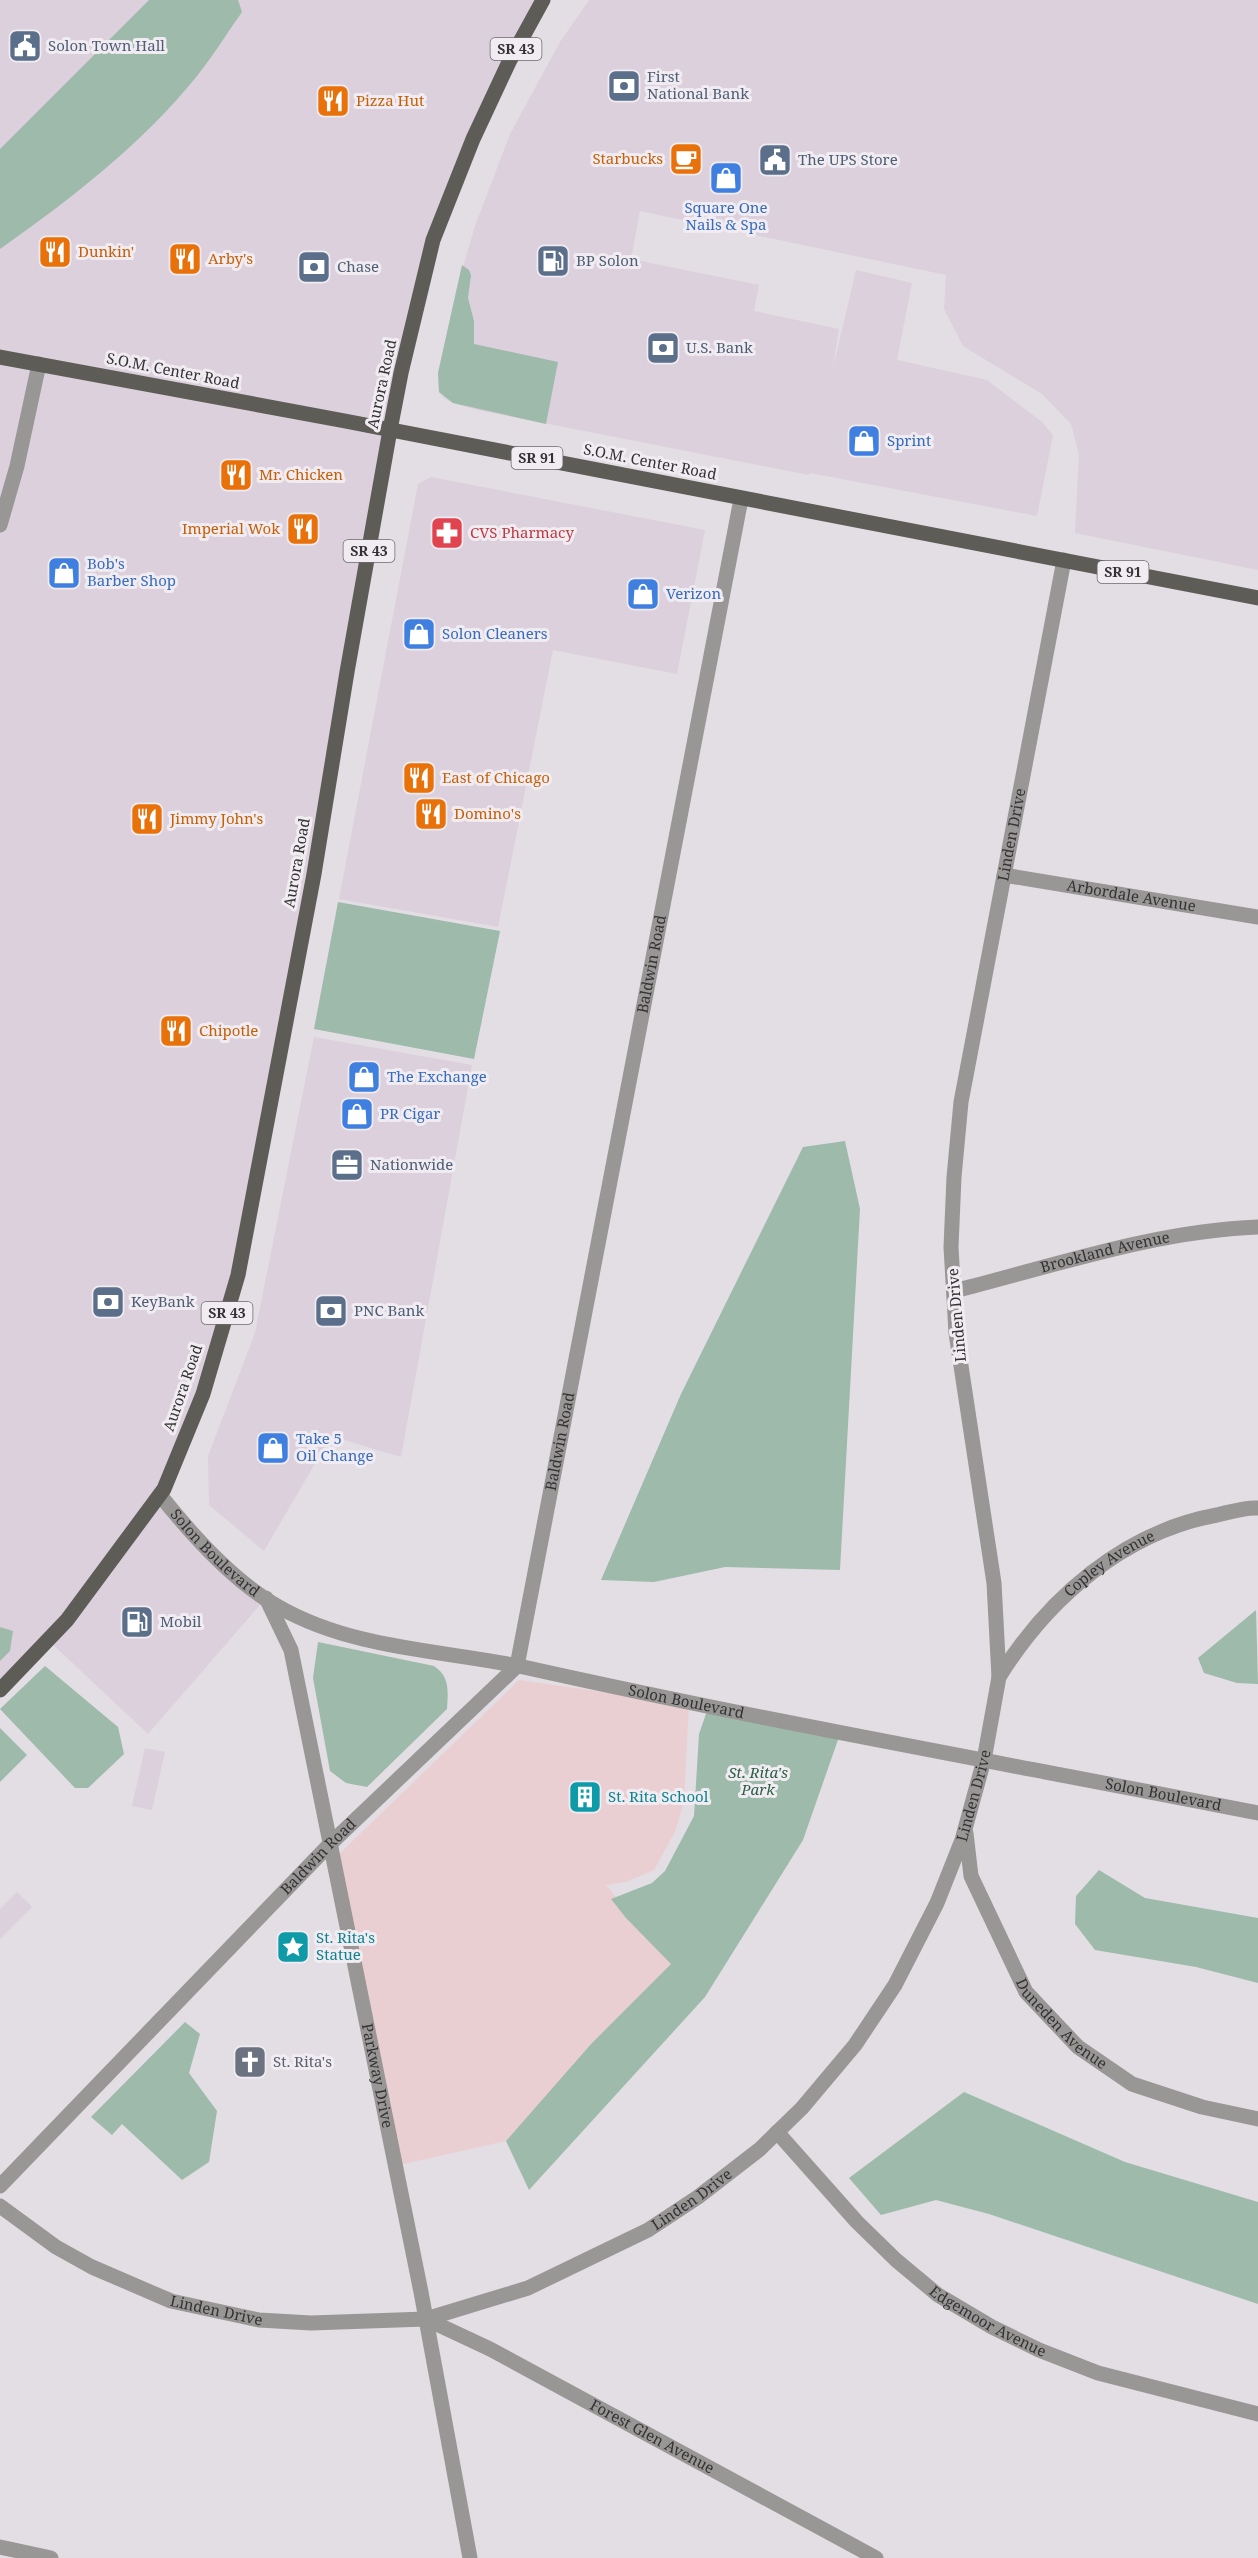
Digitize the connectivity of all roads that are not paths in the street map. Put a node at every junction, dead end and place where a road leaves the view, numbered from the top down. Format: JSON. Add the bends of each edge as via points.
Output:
{"nodes":[{"id":1,"x":543,"y":0,"type":"edge"},
{"id":2,"x":0,"y":357,"type":"edge"},
{"id":3,"x":39,"y":364,"type":"junction"},
{"id":4,"x":390,"y":430,"type":"junction"},
{"id":5,"x":741,"y":499,"type":"junction"},
{"id":6,"x":0,"y":525,"type":"edge"},
{"id":7,"x":1064,"y":560,"type":"junction"},
{"id":8,"x":1258,"y":598,"type":"edge"},
{"id":9,"x":1004,"y":875,"type":"junction"},
{"id":10,"x":1258,"y":917,"type":"edge"},
{"id":11,"x":1258,"y":1227,"type":"edge"},
{"id":12,"x":954,"y":1291,"type":"junction"},
{"id":13,"x":160,"y":1495,"type":"junction"},
{"id":14,"x":1258,"y":1508,"type":"edge"},
{"id":15,"x":266,"y":1598,"type":"junction"},
{"id":16,"x":517,"y":1666,"type":"junction"},
{"id":17,"x":999,"y":1677,"type":"junction"},
{"id":18,"x":0,"y":1690,"type":"edge"},
{"id":19,"x":984,"y":1760,"type":"junction"},
{"id":20,"x":1258,"y":1813,"type":"edge"},
{"id":21,"x":966,"y":1827,"type":"junction"},
{"id":22,"x":330,"y":1844,"type":"junction"},
{"id":23,"x":1258,"y":2119,"type":"edge"},
{"id":24,"x":777,"y":2132,"type":"junction"},
{"id":25,"x":0,"y":2186,"type":"edge"},
{"id":26,"x":0,"y":2206,"type":"edge"},
{"id":27,"x":426,"y":2319,"type":"junction"},
{"id":28,"x":1258,"y":2414,"type":"edge"},
{"id":29,"x":0,"y":2547,"type":"edge"},
{"id":30,"x":51,"y":2558,"type":"edge"},
{"id":31,"x":471,"y":2558,"type":"edge"},
{"id":32,"x":876,"y":2558,"type":"edge"}],
"edges":[{"from":1,"to":4,"type":"main road","name":"Aurora Road","number":"SR 43","via":[[509,62],[438,224]]},
{"from":2,"to":3,"type":"main road","name":"S.O.M. Center Road","number":"SR 91"},
{"from":3,"to":4,"type":"main road","name":"S.O.M. Center Road","number":"SR 91"},
{"from":3,"to":6,"type":"street"},
{"from":4,"to":5,"type":"main road","name":"S.O.M. Center Road","number":"SR 91"},
{"from":4,"to":13,"type":"main road","name":"Aurora Road","number":"SR 43","via":[[314,874],[237,1275],[203,1394]]},
{"from":5,"to":7,"type":"main road","name":"S.O.M. Center Road","number":"SR 91"},
{"from":5,"to":16,"type":"street","name":"Baldwin Road"},
{"from":7,"to":8,"type":"main road","name":"S.O.M. Center Road","number":"SR 91"},
{"from":7,"to":9,"type":"street","name":"Linden Drive"},
{"from":9,"to":10,"type":"street","name":"Arbordale Avenue"},
{"from":9,"to":12,"type":"street","name":"Linden Drive","via":[[961,1102],[952,1235]]},
{"from":11,"to":12,"type":"street","name":"Brookland Avenue","via":[[1223,1228],[1155,1240]]},
{"from":12,"to":17,"type":"street","name":"Linden Drive","via":[[966,1410],[980,1476],[994,1583]]},
{"from":13,"to":15,"type":"street","name":"Solon Boulevard","via":[[219,1559]]},
{"from":13,"to":18,"type":"main road","name":"Aurora Road","number":"SR 43","via":[[67,1620]]},
{"from":14,"to":17,"type":"street","name":"Copley Avenue","via":[[1191,1520],[1125,1548],[1071,1589],[1018,1647]]},
{"from":15,"to":16,"type":"street","name":"Solon Boulevard","via":[[316,1624],[348,1634],[411,1649]]},
{"from":15,"to":22,"type":"street","name":"Parkway Drive","via":[[291,1650]]},
{"from":16,"to":19,"type":"street","name":"Solon Boulevard","via":[[689,1704]]},
{"from":16,"to":22,"type":"street","name":"Baldwin Road"},
{"from":17,"to":19,"type":"street","name":"Linden Drive"},
{"from":19,"to":20,"type":"street","name":"Solon Boulevard"},
{"from":19,"to":21,"type":"street","name":"Linden Drive"},
{"from":21,"to":23,"type":"street","name":"Duneden Avenue","via":[[971,1876],[1026,1992],[1077,2047],[1132,2084],[1202,2107]]},
{"from":21,"to":24,"type":"street","name":"Linden Drive","via":[[937,1903],[895,1985],[855,2044]]},
{"from":22,"to":25,"type":"street","name":"Baldwin Road"},
{"from":22,"to":27,"type":"street","name":"Parkway Drive"},
{"from":24,"to":27,"type":"street","name":"Linden Drive","via":[[698,2197],[648,2230],[528,2288]]},
{"from":24,"to":28,"type":"street","name":"Edgemoor Avenue","via":[[856,2222],[896,2260],[938,2295],[992,2327],[1098,2373]]},
{"from":26,"to":27,"type":"street","name":"Linden Drive","via":[[56,2247],[171,2301],[259,2319],[311,2323]]},
{"from":27,"to":31,"type":"street","name":"Parkway Drive"},
{"from":27,"to":32,"type":"street","name":"Forest Glen Avenue","via":[[490,2349]]},
{"from":29,"to":30,"type":"street"}]}
